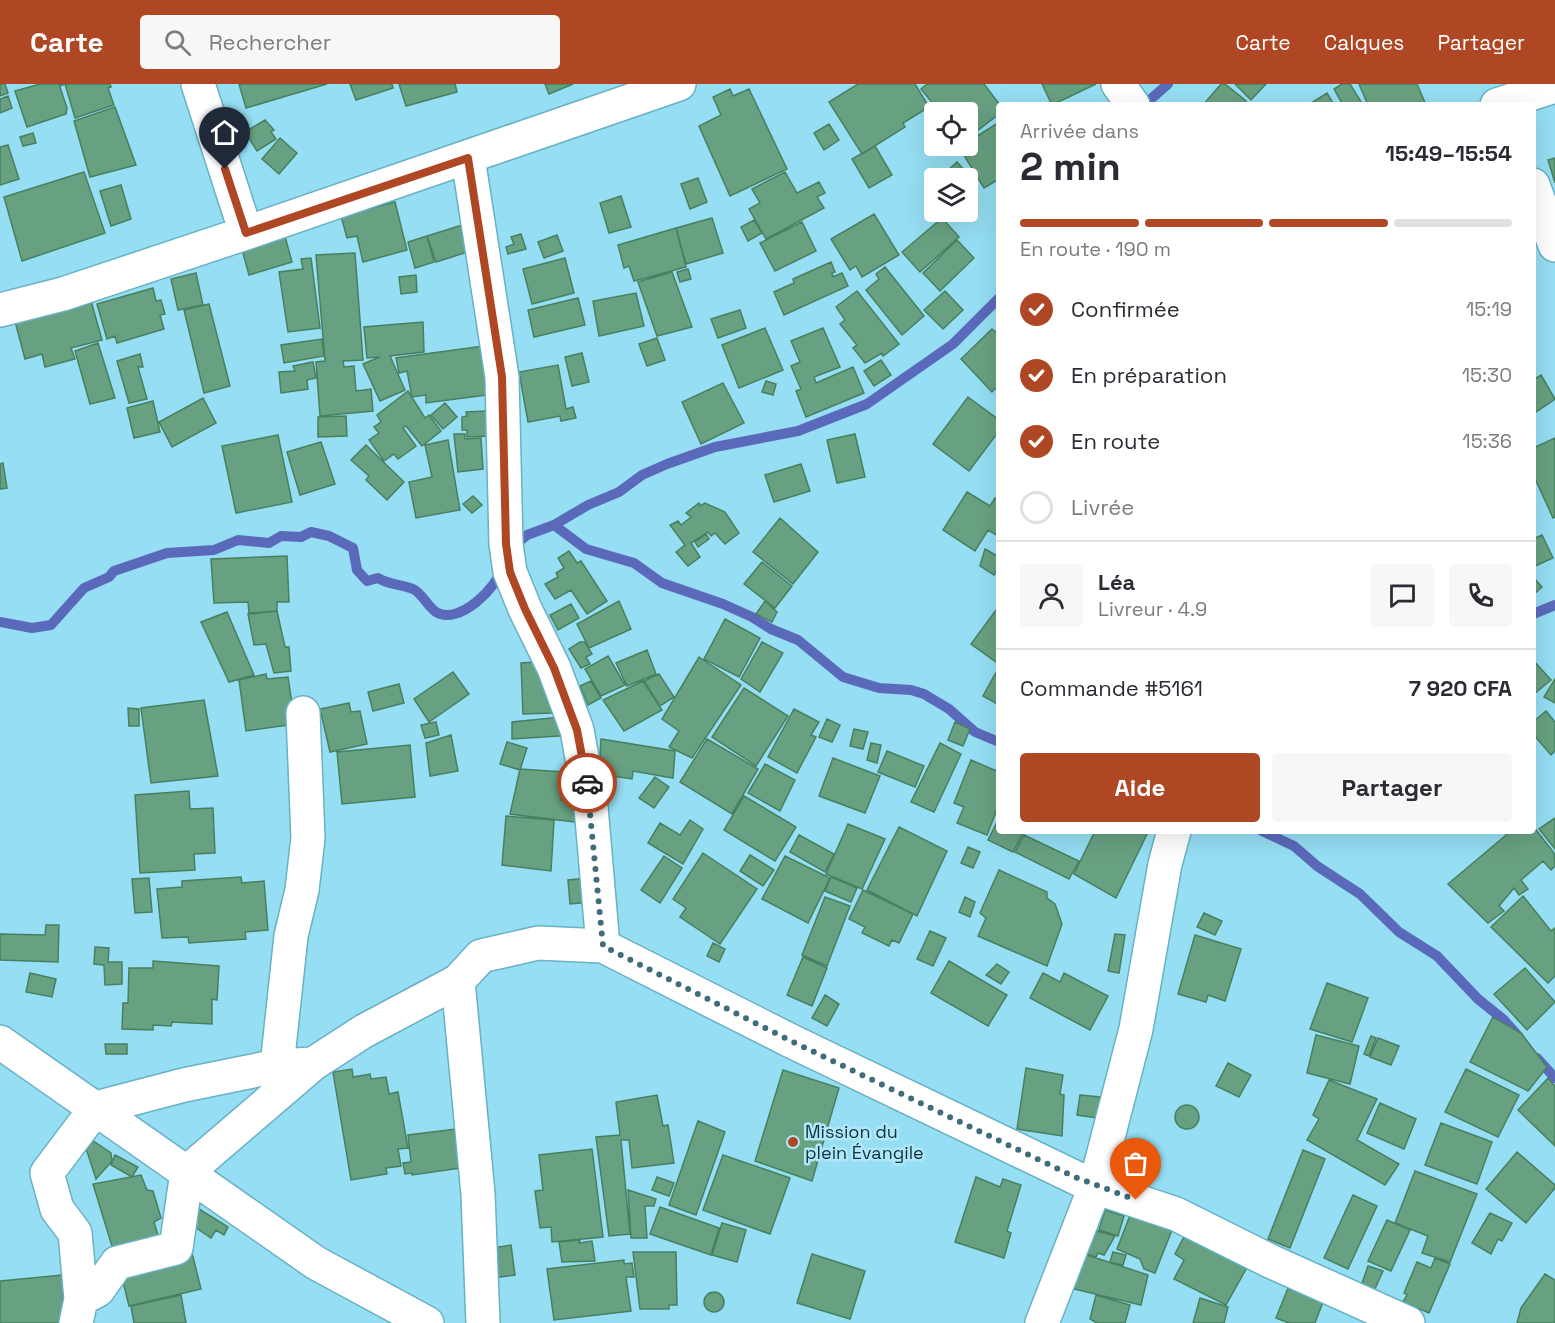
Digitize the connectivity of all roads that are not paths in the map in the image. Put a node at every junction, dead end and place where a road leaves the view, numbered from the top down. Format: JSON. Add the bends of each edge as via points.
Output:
{"nodes":[{"id":1,"x":198,"y":84,"type":"edge"},
{"id":2,"x":679,"y":84,"type":"edge"},
{"id":3,"x":1555,"y":86,"type":"edge"},
{"id":4,"x":1500,"y":99,"type":"edge"},
{"id":5,"x":468,"y":158,"type":"junction"},
{"id":6,"x":1536,"y":193,"type":"edge"},
{"id":7,"x":246,"y":233,"type":"junction"},
{"id":8,"x":1555,"y":245,"type":"edge"},
{"id":9,"x":0,"y":310,"type":"edge"},
{"id":10,"x":303,"y":713,"type":"dead end"},
{"id":11,"x":1173,"y":834,"type":"edge"},
{"id":12,"x":603,"y":946,"type":"junction"},
{"id":13,"x":458,"y":981,"type":"junction"},
{"id":14,"x":0,"y":1042,"type":"edge"},
{"id":15,"x":313,"y":1064,"type":"junction"},
{"id":16,"x":277,"y":1066,"type":"junction"},
{"id":17,"x":96,"y":1107,"type":"junction"},
{"id":18,"x":187,"y":1172,"type":"junction"},
{"id":19,"x":1095,"y":1187,"type":"junction"},
{"id":20,"x":78,"y":1311,"type":"edge"},
{"id":21,"x":427,"y":1323,"type":"edge"},
{"id":22,"x":483,"y":1323,"type":"edge"},
{"id":23,"x":1042,"y":1323,"type":"edge"},
{"id":24,"x":1408,"y":1323,"type":"edge"}],
"edges":[{"from":1,"to":7,"type":"street"},
{"from":2,"to":5,"type":"street"},
{"from":3,"to":4,"type":"street"},
{"from":5,"to":7,"type":"street"},
{"from":5,"to":12,"type":"street","via":[[502,377],[508,558],[525,609],[554,668],[577,730],[591,807]]},
{"from":6,"to":8,"type":"street"},
{"from":7,"to":9,"type":"street","via":[[63,294]]},
{"from":10,"to":16,"type":"street","via":[[308,838],[291,936]]},
{"from":11,"to":19,"type":"street","via":[[1164,864],[1136,1029]]},
{"from":12,"to":13,"type":"street","via":[[538,943],[481,956]]},
{"from":12,"to":19,"type":"street"},
{"from":13,"to":15,"type":"street","via":[[364,1031]]},
{"from":13,"to":22,"type":"street","via":[[478,1194]]},
{"from":14,"to":17,"type":"street"},
{"from":15,"to":16,"type":"street"},
{"from":15,"to":18,"type":"street"},
{"from":16,"to":17,"type":"street"},
{"from":17,"to":18,"type":"street"},
{"from":17,"to":20,"type":"street","via":[[47,1173],[57,1209],[75,1233]]},
{"from":18,"to":20,"type":"street","via":[[176,1248],[117,1263]]},
{"from":18,"to":21,"type":"street","via":[[316,1263]]},
{"from":19,"to":23,"type":"street"},
{"from":19,"to":24,"type":"street","via":[[1176,1214]]}]}
